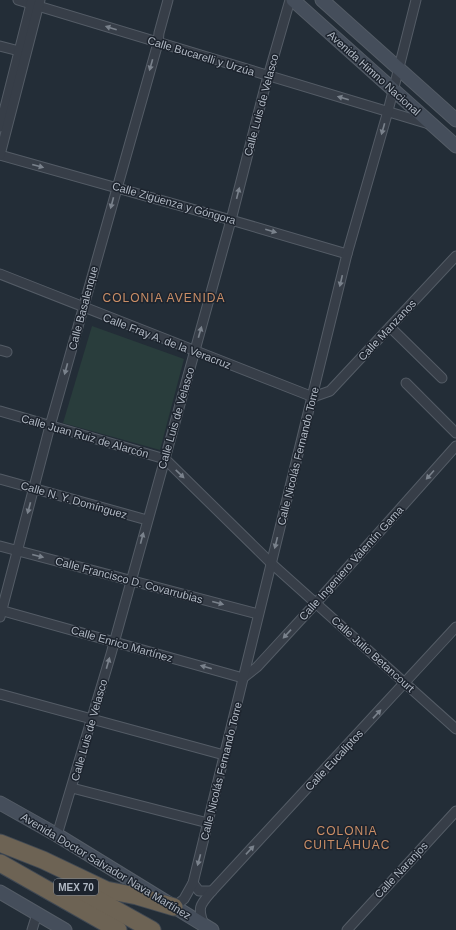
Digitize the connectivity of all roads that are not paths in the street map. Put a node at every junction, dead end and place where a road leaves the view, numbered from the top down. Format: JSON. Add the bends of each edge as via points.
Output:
{"nodes":[{"id":1,"x":18,"y":0,"type":"edge"},
{"id":2,"x":168,"y":0,"type":"edge"},
{"id":3,"x":290,"y":0,"type":"edge"},
{"id":4,"x":293,"y":0,"type":"edge"},
{"id":5,"x":322,"y":0,"type":"edge"},
{"id":6,"x":416,"y":0,"type":"edge"},
{"id":7,"x":36,"y":2,"type":"edge"},
{"id":8,"x":158,"y":43,"type":"junction"},
{"id":9,"x":0,"y":46,"type":"edge"},
{"id":10,"x":22,"y":51,"type":"junction"},
{"id":11,"x":399,"y":70,"type":"junction"},
{"id":12,"x":268,"y":76,"type":"junction"},
{"id":13,"x":393,"y":91,"type":"junction"},
{"id":14,"x":4,"y":100,"type":"edge"},
{"id":15,"x":388,"y":111,"type":"junction"},
{"id":16,"x":455,"y":118,"type":"edge"},
{"id":17,"x":434,"y":126,"type":"junction"},
{"id":18,"x":0,"y":127,"type":"edge"},
{"id":19,"x":456,"y":146,"type":"edge"},
{"id":20,"x":0,"y":155,"type":"edge"},
{"id":21,"x":116,"y":187,"type":"junction"},
{"id":22,"x":232,"y":220,"type":"junction"},
{"id":23,"x":347,"y":254,"type":"junction"},
{"id":24,"x":456,"y":256,"type":"edge"},
{"id":25,"x":0,"y":274,"type":"edge"},
{"id":26,"x":83,"y":308,"type":"junction"},
{"id":27,"x":390,"y":327,"type":"junction"},
{"id":28,"x":194,"y":352,"type":"junction"},
{"id":29,"x":442,"y":378,"type":"dead end"},
{"id":30,"x":406,"y":383,"type":"dead end"},
{"id":31,"x":312,"y":397,"type":"junction"},
{"id":32,"x":0,"y":411,"type":"edge"},
{"id":33,"x":50,"y":426,"type":"junction"},
{"id":34,"x":456,"y":434,"type":"edge"},
{"id":35,"x":456,"y":446,"type":"edge"},
{"id":36,"x":165,"y":459,"type":"junction"},
{"id":37,"x":0,"y":479,"type":"edge"},
{"id":38,"x":34,"y":488,"type":"junction"},
{"id":39,"x":147,"y":520,"type":"junction"},
{"id":40,"x":0,"y":546,"type":"edge"},
{"id":41,"x":16,"y":550,"type":"junction"},
{"id":42,"x":272,"y":564,"type":"junction"},
{"id":43,"x":131,"y":580,"type":"junction"},
{"id":44,"x":316,"y":603,"type":"junction"},
{"id":45,"x":1,"y":613,"type":"edge"},
{"id":46,"x":258,"y":614,"type":"junction"},
{"id":47,"x":456,"y":627,"type":"edge"},
{"id":48,"x":114,"y":642,"type":"junction"},
{"id":49,"x":243,"y":678,"type":"junction"},
{"id":50,"x":406,"y":683,"type":"junction"},
{"id":51,"x":0,"y":694,"type":"edge"},
{"id":52,"x":91,"y":720,"type":"junction"},
{"id":53,"x":456,"y":729,"type":"edge"},
{"id":54,"x":224,"y":755,"type":"junction"},
{"id":55,"x":72,"y":788,"type":"junction"},
{"id":56,"x":0,"y":803,"type":"edge"},
{"id":57,"x":456,"y":811,"type":"edge"},
{"id":58,"x":208,"y":823,"type":"junction"},
{"id":59,"x":57,"y":835,"type":"junction"},
{"id":60,"x":0,"y":843,"type":"edge"},
{"id":61,"x":0,"y":863,"type":"edge"},
{"id":62,"x":0,"y":875,"type":"edge"},
{"id":63,"x":193,"y":883,"type":"junction"},
{"id":64,"x":212,"y":891,"type":"junction"},
{"id":65,"x":0,"y":892,"type":"edge"},
{"id":66,"x":174,"y":907,"type":"junction"},
{"id":67,"x":84,"y":911,"type":"junction"},
{"id":68,"x":37,"y":914,"type":"junction"},
{"id":69,"x":208,"y":928,"type":"edge"},
{"id":70,"x":32,"y":930,"type":"edge"},
{"id":71,"x":65,"y":930,"type":"edge"},
{"id":72,"x":118,"y":930,"type":"edge"},
{"id":73,"x":152,"y":930,"type":"edge"},
{"id":74,"x":347,"y":930,"type":"edge"}],
"edges":[{"from":1,"to":7,"type":"street","name":"Calle Bucarelli y Urzúa"},
{"from":2,"to":8,"type":"street","name":"Calle Basalenque"},
{"from":3,"to":12,"type":"street","name":"Calle Luis de Velasco"},
{"from":4,"to":13,"type":"main road","name":"Avenida Himno Nacional"},
{"from":5,"to":11,"type":"main road","name":"Avenida Himno Nacional"},
{"from":6,"to":11,"type":"street","name":"Calle Nicolás Fernando Torre"},
{"from":8,"to":7,"type":"street","name":"Calle Bucarelli y Urzúa","one_way":true},
{"from":7,"to":10,"type":"street"},
{"from":8,"to":12,"type":"street","name":"Calle Bucarelli y Urzúa"},
{"from":8,"to":21,"type":"street","name":"Calle Basalenque","one_way":true},
{"from":9,"to":10,"type":"street"},
{"from":10,"to":14,"type":"street"},
{"from":10,"to":20,"type":"street"},
{"from":11,"to":13,"type":"street","name":"Calle Nicolás Fernando Torre"},
{"from":11,"to":16,"type":"main road","name":"Avenida Himno Nacional"},
{"from":15,"to":12,"type":"street","name":"Calle Bucarelli y Urzúa","one_way":true},
{"from":22,"to":12,"type":"street","name":"Calle Luis de Velasco","one_way":true},
{"from":13,"to":15,"type":"street","name":"Calle Nicolás Fernando Torre"},
{"from":13,"to":17,"type":"main road","name":"Avenida Himno Nacional"},
{"from":14,"to":18,"type":"street"},
{"from":15,"to":17,"type":"street","name":"Calle Bucarelli y Urzúa"},
{"from":15,"to":23,"type":"street","name":"Calle Nicolás Fernando Torre","one_way":true},
{"from":17,"to":19,"type":"main road","name":"Avenida Himno Nacional"},
{"from":20,"to":21,"type":"street","name":"Calle Zigüenza y Góngora","one_way":true},
{"from":21,"to":22,"type":"street","name":"Calle Zigüenza y Góngora"},
{"from":21,"to":26,"type":"street","name":"Calle Basalenque","one_way":true},
{"from":22,"to":23,"type":"street","name":"Calle Zigüenza y Góngora","one_way":true},
{"from":28,"to":22,"type":"street","name":"Calle Luis de Velasco","one_way":true},
{"from":23,"to":31,"type":"street","name":"Calle Nicolás Fernando Torre","one_way":true},
{"from":24,"to":27,"type":"street","name":"Calle Manzanos"},
{"from":25,"to":26,"type":"street","name":"Calle Fray A. de la Veracruz"},
{"from":26,"to":28,"type":"street","name":"Calle Fray A. de la Veracruz"},
{"from":26,"to":33,"type":"street","name":"Calle Basalenque","one_way":true},
{"from":27,"to":29,"type":"street"},
{"from":27,"to":31,"type":"street","name":"Calle Manzanos","via":[[330,391]]},
{"from":28,"to":31,"type":"street","name":"Calle Fray A. de la Veracruz"},
{"from":28,"to":36,"type":"street","name":"Calle Luis de Velasco"},
{"from":30,"to":34,"type":"street"},
{"from":31,"to":42,"type":"street","name":"Calle Nicolás Fernando Torre","one_way":true},
{"from":32,"to":33,"type":"street","name":"Calle Juan Ruiz de Alarcón"},
{"from":33,"to":36,"type":"street","name":"Calle Juan Ruiz de Alarcón"},
{"from":33,"to":38,"type":"street","name":"Calle Basalenque"},
{"from":35,"to":44,"type":"street","name":"Calle Ingeniero Valentín Gama","one_way":true},
{"from":36,"to":39,"type":"street","name":"Calle Luis de Velasco"},
{"from":36,"to":42,"type":"street","name":"Calle Juan Ruiz de Alarcón","one_way":true},
{"from":37,"to":38,"type":"street","name":"Calle N. Y. Domínguez"},
{"from":38,"to":39,"type":"street","name":"Calle N. Y. Domínguez"},
{"from":38,"to":41,"type":"street","name":"Calle Basalenque","one_way":true},
{"from":43,"to":39,"type":"street","name":"Calle Luis de Velasco","one_way":true},
{"from":40,"to":41,"type":"street","name":"Calle Francisco D. Covarrubias"},
{"from":41,"to":43,"type":"street","name":"Calle Francisco D. Covarrubias","one_way":true},
{"from":41,"to":45,"type":"street","name":"Calle Basalenque"},
{"from":42,"to":44,"type":"street","name":"Calle Julio Betancourt"},
{"from":42,"to":46,"type":"street","name":"Calle Nicolás Fernando Torre"},
{"from":43,"to":46,"type":"street","name":"Calle Francisco D. Covarrubias","one_way":true},
{"from":43,"to":48,"type":"street","name":"Calle Luis de Velasco"},
{"from":44,"to":49,"type":"street","name":"Calle Ingeniero Valentín Gama","one_way":true,"via":[[257,667]]},
{"from":44,"to":50,"type":"street","name":"Calle Julio Betancourt"},
{"from":45,"to":48,"type":"street","name":"Calle Enrico Martínez"},
{"from":46,"to":49,"type":"street","name":"Calle Nicolás Fernando Torre"},
{"from":47,"to":50,"type":"street","name":"Calle Eucaliptos"},
{"from":49,"to":48,"type":"street","name":"Calle Enrico Martínez","one_way":true},
{"from":52,"to":48,"type":"street","name":"Calle Luis de Velasco","one_way":true},
{"from":49,"to":54,"type":"street","name":"Calle Nicolás Fernando Torre"},
{"from":50,"to":53,"type":"street","name":"Calle Julio Betancourt"},
{"from":64,"to":50,"type":"street","name":"Calle Eucaliptos","one_way":true},
{"from":51,"to":52,"type":"street"},
{"from":52,"to":54,"type":"street"},
{"from":52,"to":55,"type":"street","name":"Calle Luis de Velasco"},
{"from":54,"to":58,"type":"street","name":"Calle Nicolás Fernando Torre"},
{"from":55,"to":58,"type":"street"},
{"from":55,"to":59,"type":"street","name":"Calle Luis de Velasco"},
{"from":56,"to":59,"type":"main road","name":"Avenida Doctor Salvador Nava Martínez"},
{"from":57,"to":74,"type":"street","name":"Calle Naranjos"},
{"from":58,"to":63,"type":"street","name":"Calle Nicolás Fernando Torre","one_way":true},
{"from":59,"to":66,"type":"main road","name":"Avenida Doctor Salvador Nava Martínez"},
{"from":60,"to":66,"type":"highway","via":[[106,890]]},
{"from":60,"to":73,"type":"highway","number":"MEX 70"},
{"from":61,"to":67,"type":"highway","number":"MEX 70"},
{"from":62,"to":67,"type":"highway"},
{"from":63,"to":64,"type":"street","via":[[200,891]]},
{"from":63,"to":66,"type":"street","name":"Calle Nicolás Fernando Torre","via":[[184,899]]},
{"from":64,"to":69,"type":"street","name":"Calle Eucaliptos","via":[[199,912]]},
{"from":65,"to":68,"type":"main road"},
{"from":66,"to":69,"type":"main road","name":"Avenida Doctor Salvador Nava Martínez"},
{"from":67,"to":72,"type":"highway","number":"MEX 70"},
{"from":68,"to":70,"type":"street"},
{"from":68,"to":71,"type":"main road"}]}
